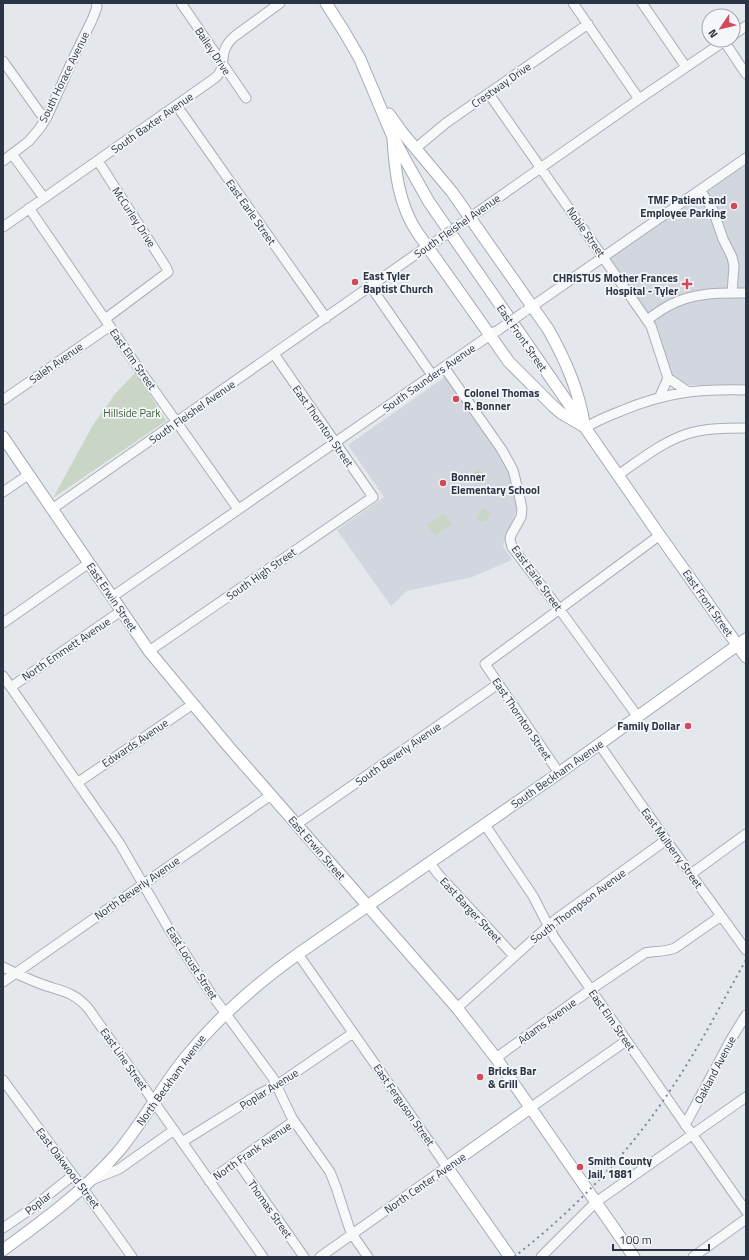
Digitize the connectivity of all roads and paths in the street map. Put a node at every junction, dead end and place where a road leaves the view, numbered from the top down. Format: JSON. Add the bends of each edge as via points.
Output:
{"nodes":[{"id":1,"x":96,"y":3,"type":"edge"},
{"id":2,"x":181,"y":3,"type":"edge"},
{"id":3,"x":280,"y":3,"type":"edge"},
{"id":4,"x":326,"y":3,"type":"edge"},
{"id":5,"x":573,"y":3,"type":"edge"},
{"id":6,"x":642,"y":3,"type":"edge"},
{"id":7,"x":588,"y":24,"type":"junction"},
{"id":8,"x":714,"y":48,"type":"edge"},
{"id":9,"x":729,"y":48,"type":"edge"},
{"id":10,"x":3,"y":62,"type":"edge"},
{"id":11,"x":223,"y":66,"type":"junction"},
{"id":12,"x":686,"y":67,"type":"junction"},
{"id":13,"x":746,"y":74,"type":"edge"},
{"id":14,"x":373,"y":90,"type":"junction"},
{"id":15,"x":489,"y":94,"type":"junction"},
{"id":16,"x":246,"y":98,"type":"dead end"},
{"id":17,"x":639,"y":99,"type":"junction"},
{"id":18,"x":177,"y":106,"type":"junction"},
{"id":19,"x":47,"y":117,"type":"junction"},
{"id":20,"x":392,"y":134,"type":"junction"},
{"id":21,"x":416,"y":148,"type":"junction"},
{"id":22,"x":12,"y":154,"type":"junction"},
{"id":23,"x":746,"y":158,"type":"edge"},
{"id":24,"x":3,"y":161,"type":"edge"},
{"id":25,"x":98,"y":161,"type":"junction"},
{"id":26,"x":540,"y":168,"type":"junction"},
{"id":27,"x":700,"y":190,"type":"junction"},
{"id":28,"x":44,"y":198,"type":"junction"},
{"id":29,"x":29,"y":208,"type":"junction"},
{"id":30,"x":466,"y":220,"type":"junction"},
{"id":31,"x":3,"y":227,"type":"edge"},
{"id":32,"x":431,"y":244,"type":"junction"},
{"id":33,"x":603,"y":257,"type":"junction"},
{"id":34,"x":168,"y":272,"type":"joint"},
{"id":35,"x":371,"y":287,"type":"junction"},
{"id":36,"x":732,"y":293,"type":"junction"},
{"id":37,"x":746,"y":293,"type":"edge"},
{"id":38,"x":528,"y":309,"type":"junction"},
{"id":39,"x":326,"y":318,"type":"junction"},
{"id":40,"x":647,"y":320,"type":"junction"},
{"id":41,"x":107,"y":323,"type":"junction"},
{"id":42,"x":493,"y":333,"type":"junction"},
{"id":43,"x":274,"y":354,"type":"junction"},
{"id":44,"x":444,"y":367,"type":"junction"},
{"id":45,"x":432,"y":375,"type":"junction"},
{"id":46,"x":668,"y":378,"type":"junction"},
{"id":47,"x":746,"y":390,"type":"edge"},
{"id":48,"x":688,"y":392,"type":"junction"},
{"id":49,"x":660,"y":396,"type":"junction"},
{"id":50,"x":3,"y":400,"type":"edge"},
{"id":51,"x":178,"y":422,"type":"junction"},
{"id":52,"x":585,"y":428,"type":"junction"},
{"id":53,"x":746,"y":428,"type":"edge"},
{"id":54,"x":3,"y":437,"type":"edge"},
{"id":55,"x":335,"y":443,"type":"junction"},
{"id":56,"x":28,"y":475,"type":"junction"},
{"id":57,"x":618,"y":475,"type":"junction"},
{"id":58,"x":3,"y":492,"type":"edge"},
{"id":59,"x":373,"y":497,"type":"joint"},
{"id":60,"x":238,"y":509,"type":"junction"},
{"id":61,"x":52,"y":510,"type":"junction"},
{"id":62,"x":660,"y":535,"type":"junction"},
{"id":63,"x":89,"y":563,"type":"junction"},
{"id":64,"x":112,"y":597,"type":"junction"},
{"id":65,"x":560,"y":610,"type":"junction"},
{"id":66,"x":122,"y":611,"type":"junction"},
{"id":67,"x":3,"y":623,"type":"edge"},
{"id":68,"x":742,"y":642,"type":"edge"},
{"id":69,"x":149,"y":651,"type":"junction"},
{"id":70,"x":746,"y":657,"type":"edge"},
{"id":71,"x":3,"y":676,"type":"edge"},
{"id":72,"x":498,"y":684,"type":"junction"},
{"id":73,"x":11,"y":687,"type":"junction"},
{"id":74,"x":193,"y":704,"type":"junction"},
{"id":75,"x":638,"y":717,"type":"junction"},
{"id":76,"x":599,"y":744,"type":"junction"},
{"id":77,"x":559,"y":773,"type":"junction"},
{"id":78,"x":77,"y":783,"type":"junction"},
{"id":79,"x":271,"y":795,"type":"junction"},
{"id":80,"x":298,"y":824,"type":"junction"},
{"id":81,"x":485,"y":825,"type":"junction"},
{"id":82,"x":746,"y":834,"type":"edge"},
{"id":83,"x":666,"y":840,"type":"junction"},
{"id":84,"x":430,"y":863,"type":"junction"},
{"id":85,"x":691,"y":874,"type":"junction"},
{"id":86,"x":143,"y":884,"type":"junction"},
{"id":87,"x":367,"y":906,"type":"junction"},
{"id":88,"x":721,"y":916,"type":"junction"},
{"id":89,"x":548,"y":927,"type":"junction"},
{"id":90,"x":746,"y":950,"type":"edge"},
{"id":91,"x":298,"y":954,"type":"junction"},
{"id":92,"x":514,"y":956,"type":"junction"},
{"id":93,"x":3,"y":966,"type":"edge"},
{"id":94,"x":15,"y":973,"type":"junction"},
{"id":95,"x":3,"y":982,"type":"edge"},
{"id":96,"x":590,"y":990,"type":"junction"},
{"id":97,"x":457,"y":1008,"type":"junction"},
{"id":98,"x":226,"y":1012,"type":"junction"},
{"id":99,"x":746,"y":1015,"type":"edge"},
{"id":100,"x":354,"y":1033,"type":"junction"},
{"id":101,"x":626,"y":1041,"type":"junction"},
{"id":102,"x":496,"y":1058,"type":"junction"},
{"id":103,"x":3,"y":1080,"type":"edge"},
{"id":104,"x":277,"y":1085,"type":"junction"},
{"id":105,"x":746,"y":1097,"type":"edge"},
{"id":106,"x":154,"y":1102,"type":"junction"},
{"id":107,"x":530,"y":1108,"type":"junction"},
{"id":108,"x":294,"y":1121,"type":"junction"},
{"id":109,"x":685,"y":1125,"type":"junction"},
{"id":110,"x":174,"y":1130,"type":"junction"},
{"id":111,"x":692,"y":1135,"type":"junction"},
{"id":112,"x":182,"y":1142,"type":"junction"},
{"id":113,"x":237,"y":1161,"type":"junction"},
{"id":114,"x":447,"y":1167,"type":"junction"},
{"id":115,"x":72,"y":1176,"type":"junction"},
{"id":116,"x":90,"y":1180,"type":"junction"},
{"id":117,"x":209,"y":1181,"type":"junction"},
{"id":118,"x":82,"y":1188,"type":"junction"},
{"id":119,"x":596,"y":1202,"type":"junction"},
{"id":120,"x":746,"y":1211,"type":"edge"},
{"id":121,"x":746,"y":1219,"type":"edge"},
{"id":122,"x":3,"y":1228,"type":"edge"},
{"id":123,"x":352,"y":1234,"type":"junction"},
{"id":124,"x":3,"y":1250,"type":"edge"},
{"id":125,"x":259,"y":1256,"type":"edge"},
{"id":126,"x":132,"y":1257,"type":"edge"},
{"id":127,"x":304,"y":1257,"type":"edge"},
{"id":128,"x":320,"y":1257,"type":"edge"},
{"id":129,"x":368,"y":1257,"type":"edge"},
{"id":130,"x":510,"y":1257,"type":"edge"},
{"id":131,"x":540,"y":1257,"type":"edge"},
{"id":132,"x":634,"y":1257,"type":"edge"},
{"id":133,"x":693,"y":1257,"type":"edge"}],
"edges":[{"from":1,"to":19,"type":"street","name":"South Horace Avenue","via":[[92,20]]},
{"from":2,"to":11,"type":"street","name":"Bailey Drive"},
{"from":3,"to":11,"type":"street","name":"South Baxter Avenue","via":[[232,39],[224,52]]},
{"from":4,"to":14,"type":"main road","name":"East Front Street","via":[[356,53]]},
{"from":5,"to":7,"type":"street"},
{"from":6,"to":12,"type":"street"},
{"from":7,"to":15,"type":"street","name":"Crestway Drive"},
{"from":7,"to":17,"type":"street"},
{"from":8,"to":12,"type":"street","name":"South Fleishel Avenue"},
{"from":9,"to":13,"type":"street"},
{"from":10,"to":19,"type":"street","via":[[40,113]]},
{"from":11,"to":16,"type":"street","name":"Bailey Drive"},
{"from":11,"to":18,"type":"street","name":"South Baxter Avenue","via":[[215,78]]},
{"from":12,"to":17,"type":"street","name":"South Fleishel Avenue"},
{"from":14,"to":20,"type":"main road","name":"East Front Street"},
{"from":14,"to":21,"type":"main road"},
{"from":15,"to":21,"type":"street","name":"Crestway Drive","via":[[446,123]]},
{"from":15,"to":26,"type":"street","name":"Noble Street"},
{"from":17,"to":26,"type":"street","name":"South Fleishel Avenue"},
{"from":18,"to":25,"type":"street","name":"South Baxter Avenue"},
{"from":18,"to":39,"type":"street","name":"East Earle Street"},
{"from":19,"to":22,"type":"street","name":"South Horace Avenue","via":[[29,141]]},
{"from":20,"to":32,"type":"main road","via":[[394,167],[404,207],[412,225]]},
{"from":20,"to":52,"type":"main road","name":"East Front Street","via":[[444,225]]},
{"from":21,"to":30,"type":"main road","via":[[442,179]]},
{"from":22,"to":24,"type":"street","name":"South Horace Avenue"},
{"from":22,"to":28,"type":"street"},
{"from":23,"to":27,"type":"street","name":"South Saunders Avenue"},
{"from":25,"to":28,"type":"street","name":"South Baxter Avenue"},
{"from":25,"to":34,"type":"street","name":"McCurley Drive"},
{"from":26,"to":30,"type":"street","name":"South Fleishel Avenue"},
{"from":26,"to":33,"type":"street","name":"Noble Street"},
{"from":27,"to":33,"type":"street","name":"South Saunders Avenue"},
{"from":27,"to":36,"type":"street","via":[[713,210],[732,257]]},
{"from":28,"to":29,"type":"street","name":"South Baxter Avenue"},
{"from":29,"to":31,"type":"street","name":"South Baxter Avenue"},
{"from":29,"to":41,"type":"street","name":"East Elm Street"},
{"from":30,"to":32,"type":"street","name":"South Fleishel Avenue","bridge":true},
{"from":30,"to":38,"type":"main road"},
{"from":32,"to":35,"type":"street","name":"South Fleishel Avenue"},
{"from":32,"to":42,"type":"main road"},
{"from":33,"to":38,"type":"street","name":"South Saunders Avenue"},
{"from":33,"to":40,"type":"street","name":"Noble Street"},
{"from":34,"to":41,"type":"street","name":"Saleh Avenue"},
{"from":35,"to":39,"type":"street","name":"South Fleishel Avenue"},
{"from":35,"to":45,"type":"street"},
{"from":36,"to":37,"type":"street"},
{"from":36,"to":40,"type":"street","via":[[700,294],[684,299],[669,305]]},
{"from":38,"to":42,"type":"street","name":"South Saunders Avenue","bridge":true},
{"from":38,"to":52,"type":"main road","via":[[558,347],[579,399]]},
{"from":39,"to":43,"type":"street","name":"South Fleishel Avenue"},
{"from":40,"to":46,"type":"street","name":"Noble Street"},
{"from":41,"to":50,"type":"street","name":"Saleh Avenue"},
{"from":41,"to":51,"type":"street","name":"East Elm Street"},
{"from":42,"to":44,"type":"street","name":"South Saunders Avenue"},
{"from":42,"to":52,"type":"main road","via":[[516,370],[561,413]]},
{"from":43,"to":51,"type":"street","name":"South Fleishel Avenue"},
{"from":43,"to":55,"type":"street","name":"East Thornton Street"},
{"from":44,"to":45,"type":"street","name":"South Saunders Avenue"},
{"from":44,"to":65,"type":"street","name":"East Earle Street","via":[[510,463],[522,509],[521,517],[511,535],[511,543]]},
{"from":45,"to":55,"type":"street","name":"South Saunders Avenue"},
{"from":46,"to":48,"type":"street"},
{"from":46,"to":49,"type":"street"},
{"from":47,"to":48,"type":"street","via":[[710,389]]},
{"from":48,"to":49,"type":"street"},
{"from":49,"to":52,"type":"street","via":[[597,420]]},
{"from":51,"to":60,"type":"street","name":"East Elm Street"},
{"from":51,"to":61,"type":"street","name":"South Fleishel Avenue"},
{"from":52,"to":57,"type":"main road","name":"East Front Street"},
{"from":53,"to":57,"type":"street","via":[[711,429],[688,434],[661,446]]},
{"from":54,"to":56,"type":"main road","name":"East Erwin Street"},
{"from":55,"to":59,"type":"street","name":"East Thornton Street"},
{"from":55,"to":60,"type":"street","name":"South Saunders Avenue"},
{"from":56,"to":58,"type":"street"},
{"from":56,"to":61,"type":"main road","name":"East Erwin Street"},
{"from":57,"to":62,"type":"main road","name":"East Front Street"},
{"from":59,"to":69,"type":"street","name":"South High Street"},
{"from":60,"to":64,"type":"street","name":"South Saunders Avenue"},
{"from":61,"to":63,"type":"main road","name":"East Erwin Street"},
{"from":62,"to":65,"type":"street"},
{"from":62,"to":68,"type":"main road","name":"East Front Street"},
{"from":63,"to":64,"type":"main road","name":"East Erwin Street"},
{"from":63,"to":67,"type":"street"},
{"from":64,"to":66,"type":"main road","name":"East Erwin Street"},
{"from":65,"to":72,"type":"street","name":"East Thornton Street","via":[[484,664]]},
{"from":65,"to":75,"type":"street","name":"East Earle Street"},
{"from":66,"to":69,"type":"main road","name":"East Erwin Street"},
{"from":66,"to":73,"type":"street","name":"North Emmett Avenue"},
{"from":68,"to":70,"type":"main road","name":"East Front Street"},
{"from":68,"to":75,"type":"main road","name":"South Beckham Avenue"},
{"from":69,"to":74,"type":"main road","name":"East Erwin Street"},
{"from":71,"to":73,"type":"street","name":"East Locust Street"},
{"from":72,"to":77,"type":"street","name":"East Thornton Street"},
{"from":72,"to":80,"type":"street","name":"South Beverly Avenue"},
{"from":73,"to":78,"type":"street","name":"East Locust Street"},
{"from":74,"to":78,"type":"street","name":"Edwards Avenue"},
{"from":74,"to":79,"type":"main road","name":"East Erwin Street"},
{"from":75,"to":76,"type":"main road","name":"South Beckham Avenue"},
{"from":76,"to":77,"type":"main road","name":"South Beckham Avenue"},
{"from":76,"to":83,"type":"street","name":"East Mulberry Street"},
{"from":77,"to":81,"type":"main road","name":"South Beckham Avenue"},
{"from":78,"to":86,"type":"street","name":"East Locust Street","via":[[120,844]]},
{"from":79,"to":80,"type":"main road","name":"East Erwin Street"},
{"from":79,"to":86,"type":"street","name":"North Beverly Avenue"},
{"from":80,"to":87,"type":"main road","name":"East Erwin Street"},
{"from":81,"to":84,"type":"main road","name":"South Beckham Avenue"},
{"from":81,"to":89,"type":"street","name":"East Elm Street","via":[[533,896]]},
{"from":82,"to":85,"type":"street"},
{"from":83,"to":85,"type":"street","name":"East Mulberry Street"},
{"from":83,"to":89,"type":"street","name":"South Thompson Avenue"},
{"from":84,"to":87,"type":"main road","name":"South Beckham Avenue"},
{"from":84,"to":92,"type":"street","name":"East Barger Street"},
{"from":85,"to":88,"type":"street","name":"East Mulberry Street"},
{"from":86,"to":94,"type":"street","name":"North Beverly Avenue"},
{"from":86,"to":98,"type":"street","name":"East Locust Street","via":[[169,929]]},
{"from":87,"to":91,"type":"main road","name":"North Beckham Avenue"},
{"from":87,"to":97,"type":"main road","name":"East Erwin Street"},
{"from":88,"to":90,"type":"street","name":"East Mulberry Street"},
{"from":88,"to":96,"type":"street","name":"Adams Avenue","via":[[667,952],[645,952]]},
{"from":89,"to":92,"type":"street","name":"South Thompson Avenue"},
{"from":89,"to":96,"type":"street","name":"East Elm Street"},
{"from":91,"to":98,"type":"main road","name":"North Beckham Avenue","via":[[265,978]]},
{"from":91,"to":100,"type":"street","name":"East Ferguson Street"},
{"from":92,"to":97,"type":"street","name":"South Thompson Avenue"},
{"from":93,"to":94,"type":"street","name":"East Line Street"},
{"from":94,"to":95,"type":"street","name":"North Beverly Avenue"},
{"from":94,"to":106,"type":"street","name":"East Line Street","via":[[72,994],[82,1001]]},
{"from":96,"to":101,"type":"street","name":"East Elm Street"},
{"from":96,"to":102,"type":"street","name":"Adams Avenue"},
{"from":97,"to":102,"type":"main road","name":"East Erwin Street"},
{"from":98,"to":104,"type":"street","name":"East Locust Street"},
{"from":98,"to":106,"type":"main road","name":"North Beckham Avenue","via":[[196,1045]]},
{"from":99,"to":109,"type":"street","name":"Oakland Avenue"},
{"from":100,"to":104,"type":"street","name":"Poplar Avenue"},
{"from":100,"to":114,"type":"street","name":"East Ferguson Street"},
{"from":101,"to":107,"type":"street"},
{"from":101,"to":109,"type":"street","name":"East Elm Street"},
{"from":102,"to":107,"type":"main road","name":"East Erwin Street"},
{"from":103,"to":115,"type":"street","name":"East Oakwood Street"},
{"from":104,"to":108,"type":"street","name":"East Locust Street"},
{"from":104,"to":112,"type":"street","name":"Poplar Avenue"},
{"from":105,"to":111,"type":"street"},
{"from":106,"to":110,"type":"street","name":"East Line Street"},
{"from":106,"to":116,"type":"main road","name":"North Beckham Avenue","via":[[118,1152]]},
{"from":107,"to":114,"type":"main road","name":"North Center Avenue"},
{"from":107,"to":119,"type":"main road","name":"East Erwin Street"},
{"from":108,"to":113,"type":"street","name":"North Frank Avenue"},
{"from":108,"to":123,"type":"street","name":"East Locust Street","via":[[330,1172]]},
{"from":109,"to":111,"type":"street","name":"East Elm Street"},
{"from":110,"to":112,"type":"street","name":"East Line Street"},
{"from":110,"to":116,"type":"street","via":[[119,1169]]},
{"from":111,"to":119,"type":"street"},
{"from":111,"to":120,"type":"street","name":"East Elm Street"},
{"from":112,"to":117,"type":"street","name":"East Line Street"},
{"from":113,"to":117,"type":"street","name":"North Frank Avenue"},
{"from":113,"to":127,"type":"street","name":"Thomas Street"},
{"from":114,"to":123,"type":"street","name":"North Center Avenue"},
{"from":114,"to":130,"type":"main road","name":"East Ferguson Street"},
{"from":115,"to":118,"type":"street","name":"East Oakwood Street"},
{"from":115,"to":122,"type":"street","name":"Poplar"},
{"from":116,"to":118,"type":"main road","name":"North Beckham Avenue"},
{"from":117,"to":125,"type":"street","name":"East Line Street"},
{"from":118,"to":124,"type":"main road","name":"North Beckham Avenue"},
{"from":118,"to":126,"type":"street","name":"East Oakwood Street"},
{"from":119,"to":131,"type":"street"},
{"from":119,"to":132,"type":"main road","name":"East Erwin Street"},
{"from":121,"to":133,"type":"street"},
{"from":123,"to":128,"type":"street","name":"North Center Avenue"},
{"from":123,"to":129,"type":"street","name":"East Locust Street"}]}
